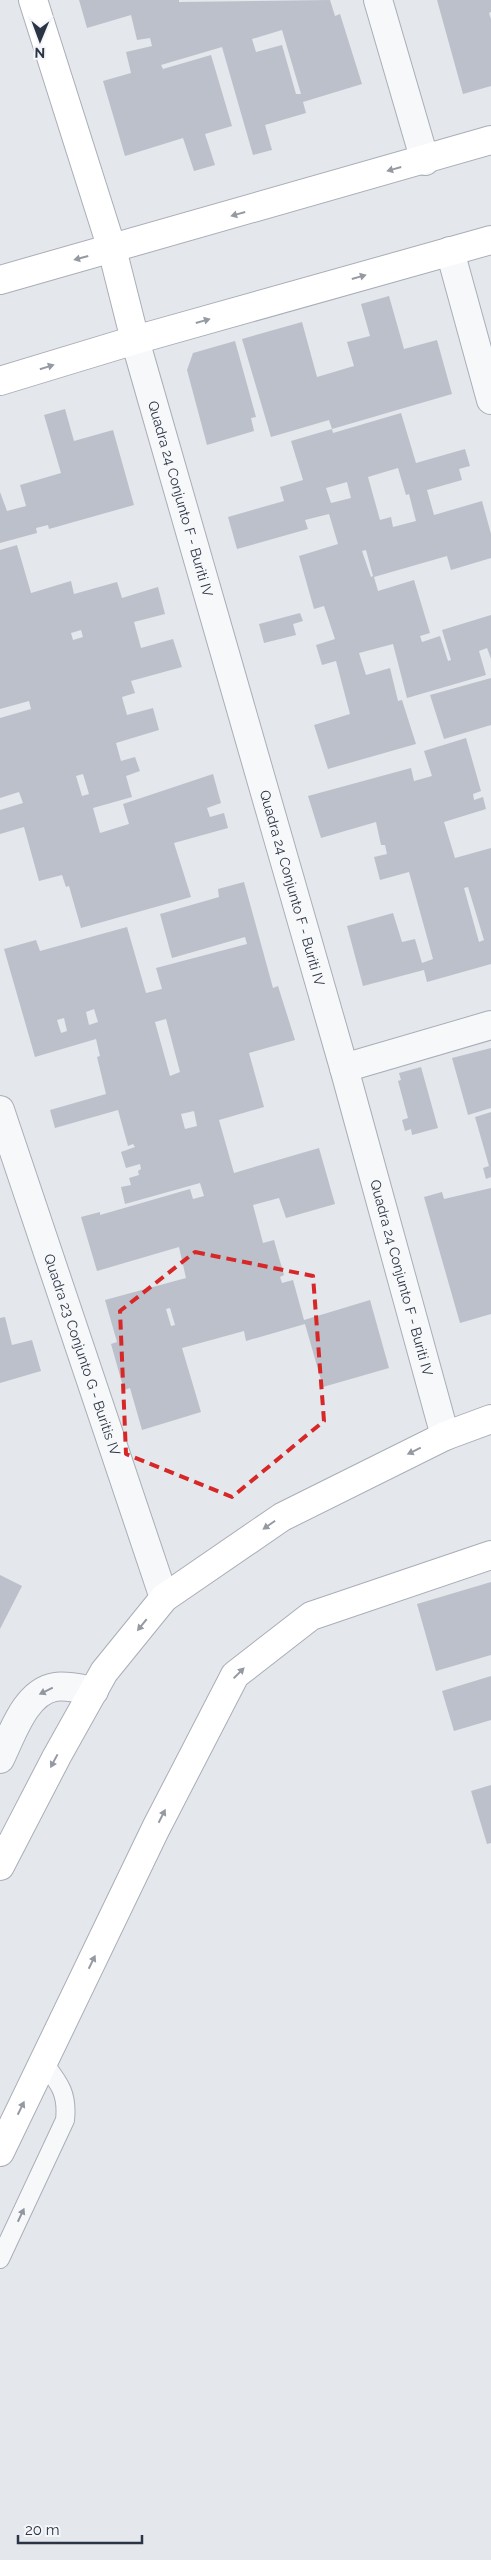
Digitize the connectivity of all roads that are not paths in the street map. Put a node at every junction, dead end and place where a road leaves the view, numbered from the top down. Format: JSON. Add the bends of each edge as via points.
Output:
{"nodes":[{"id":1,"x":33,"y":0,"type":"edge"},
{"id":2,"x":378,"y":0,"type":"edge"},
{"id":3,"x":491,"y":140,"type":"edge"},
{"id":4,"x":425,"y":160,"type":"junction"},
{"id":5,"x":491,"y":240,"type":"edge"},
{"id":6,"x":112,"y":249,"type":"junction"},
{"id":7,"x":450,"y":251,"type":"junction"},
{"id":8,"x":0,"y":280,"type":"edge"},
{"id":9,"x":135,"y":340,"type":"junction"},
{"id":10,"x":0,"y":381,"type":"edge"},
{"id":11,"x":491,"y":400,"type":"edge"},
{"id":12,"x":491,"y":1025,"type":"edge"},
{"id":13,"x":344,"y":1068,"type":"junction"},
{"id":14,"x":0,"y":1110,"type":"edge"},
{"id":15,"x":491,"y":1419,"type":"edge"},
{"id":16,"x":445,"y":1436,"type":"junction"},
{"id":17,"x":491,"y":1555,"type":"edge"},
{"id":18,"x":164,"y":1598,"type":"junction"},
{"id":19,"x":94,"y":1691,"type":"junction"},
{"id":20,"x":0,"y":1759,"type":"edge"},
{"id":21,"x":0,"y":1866,"type":"edge"},
{"id":22,"x":44,"y":2062,"type":"junction"},
{"id":23,"x":0,"y":2152,"type":"edge"},
{"id":24,"x":0,"y":2260,"type":"edge"}],
"edges":[{"from":1,"to":6,"type":"street"},
{"from":2,"to":4,"type":"street"},
{"from":3,"to":4,"type":"street"},
{"from":4,"to":6,"type":"street","one_way":true},
{"from":5,"to":7,"type":"street"},
{"from":6,"to":8,"type":"street","one_way":true},
{"from":6,"to":9,"type":"street"},
{"from":9,"to":7,"type":"street","one_way":true},
{"from":7,"to":11,"type":"street"},
{"from":10,"to":9,"type":"street","one_way":true},
{"from":9,"to":13,"type":"street","name":"Quadra 24 Conjunto F - Buriti IV"},
{"from":12,"to":13,"type":"street"},
{"from":13,"to":16,"type":"street","name":"Quadra 24 Conjunto F - Buriti IV"},
{"from":14,"to":18,"type":"street","name":"Quadra 23 Conjunto G - Buritis IV"},
{"from":15,"to":16,"type":"street"},
{"from":16,"to":18,"type":"street","one_way":true,"via":[[282,1517]]},
{"from":22,"to":17,"type":"street","one_way":true,"via":[[156,1828],[235,1674],[311,1616]]},
{"from":18,"to":19,"type":"street","one_way":true,"via":[[104,1672]]},
{"from":19,"to":20,"type":"street","one_way":true,"via":[[57,1686],[43,1690],[27,1706]]},
{"from":19,"to":21,"type":"street","one_way":true},
{"from":23,"to":22,"type":"street","one_way":true},
{"from":24,"to":22,"type":"lane","one_way":true,"via":[[65,2120],[67,2103],[60,2083]]}]}
